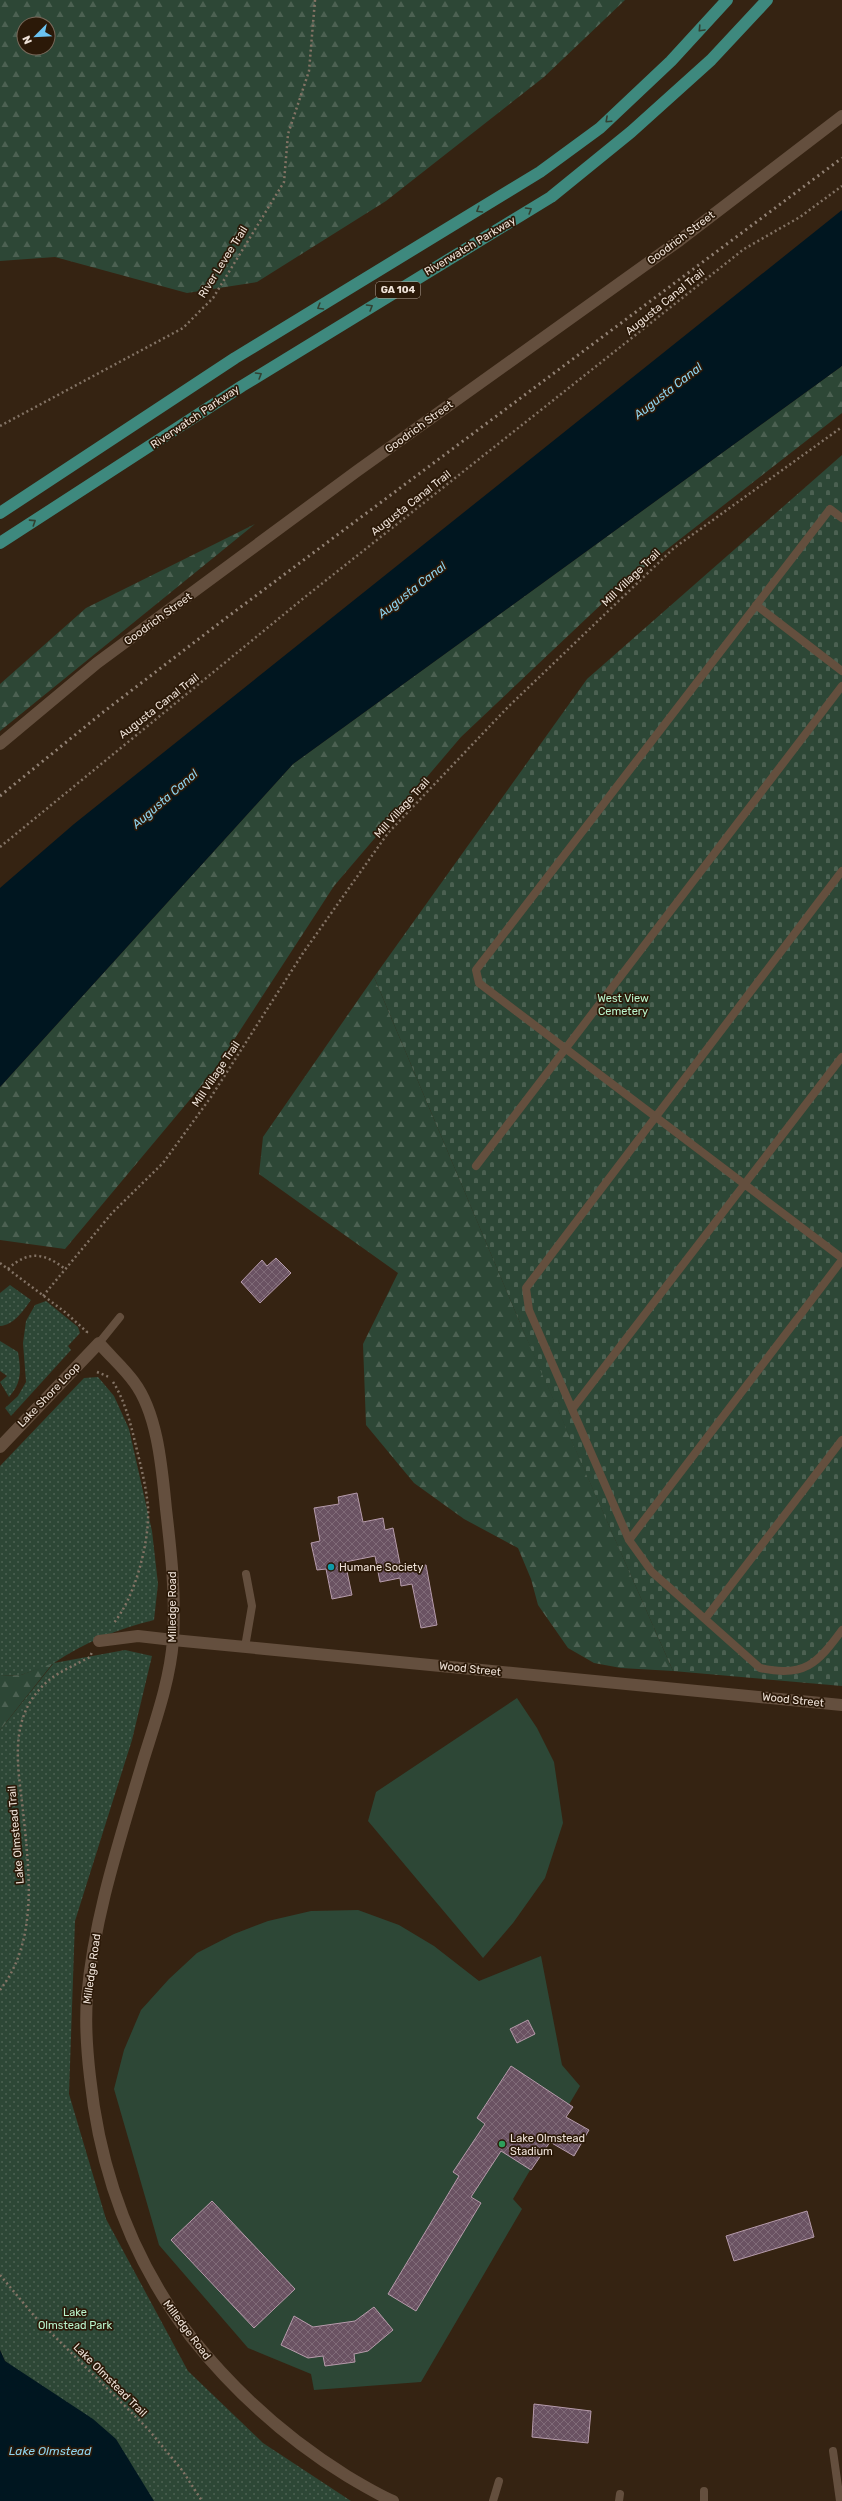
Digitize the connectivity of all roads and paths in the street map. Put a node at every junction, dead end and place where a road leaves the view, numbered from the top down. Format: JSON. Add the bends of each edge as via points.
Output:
{"nodes":[{"id":1,"x":315,"y":0,"type":"edge"},
{"id":2,"x":727,"y":0,"type":"edge"},
{"id":3,"x":767,"y":0,"type":"edge"},
{"id":4,"x":842,"y":116,"type":"edge"},
{"id":5,"x":842,"y":186,"type":"edge"},
{"id":6,"x":0,"y":426,"type":"edge"},
{"id":7,"x":842,"y":427,"type":"edge"},
{"id":8,"x":0,"y":513,"type":"edge"},
{"id":9,"x":842,"y":518,"type":"edge"},
{"id":10,"x":0,"y":543,"type":"edge"},
{"id":11,"x":756,"y":605,"type":"junction"},
{"id":12,"x":842,"y":671,"type":"edge"},
{"id":13,"x":842,"y":686,"type":"edge"},
{"id":14,"x":0,"y":744,"type":"edge"},
{"id":15,"x":0,"y":847,"type":"edge"},
{"id":16,"x":842,"y":871,"type":"edge"},
{"id":17,"x":565,"y":1049,"type":"junction"},
{"id":18,"x":842,"y":1056,"type":"edge"},
{"id":19,"x":656,"y":1118,"type":"junction"},
{"id":20,"x":476,"y":1166,"type":"dead end"},
{"id":21,"x":743,"y":1183,"type":"junction"},
{"id":22,"x":842,"y":1259,"type":"edge"},
{"id":23,"x":0,"y":1263,"type":"edge"},
{"id":24,"x":8,"y":1269,"type":"junction"},
{"id":25,"x":65,"y":1269,"type":"junction"},
{"id":26,"x":43,"y":1296,"type":"junction"},
{"id":27,"x":120,"y":1317,"type":"dead end"},
{"id":28,"x":82,"y":1338,"type":"dead end"},
{"id":29,"x":99,"y":1343,"type":"junction"},
{"id":30,"x":97,"y":1372,"type":"dead end"},
{"id":31,"x":573,"y":1408,"type":"junction"},
{"id":32,"x":842,"y":1440,"type":"edge"},
{"id":33,"x":0,"y":1446,"type":"edge"},
{"id":34,"x":630,"y":1540,"type":"junction"},
{"id":35,"x":246,"y":1574,"type":"dead end"},
{"id":36,"x":705,"y":1619,"type":"junction"},
{"id":37,"x":842,"y":1630,"type":"edge"},
{"id":38,"x":173,"y":1640,"type":"junction"},
{"id":39,"x":98,"y":1641,"type":"junction"},
{"id":40,"x":244,"y":1647,"type":"junction"},
{"id":41,"x":842,"y":1705,"type":"edge"},
{"id":42,"x":0,"y":1990,"type":"edge"},
{"id":43,"x":0,"y":2275,"type":"edge"},
{"id":44,"x":833,"y":2451,"type":"dead end"},
{"id":45,"x":499,"y":2481,"type":"dead end"},
{"id":46,"x":704,"y":2491,"type":"dead end"},
{"id":47,"x":202,"y":2501,"type":"edge"},
{"id":48,"x":393,"y":2501,"type":"edge"},
{"id":49,"x":493,"y":2501,"type":"edge"},
{"id":50,"x":704,"y":2501,"type":"edge"},
{"id":51,"x":840,"y":2501,"type":"edge"}],
"edges":[{"from":1,"to":6,"type":"path","name":"River Levee Trail","via":[[309,71],[288,134],[284,182],[213,298],[183,328]]},
{"from":2,"to":8,"type":"main road","number":"GA 104","one_way":true,"via":[[671,61],[600,128],[540,172],[235,358]]},
{"from":10,"to":3,"type":"main road","name":"Riverwatch Parkway","number":"GA 104","one_way":true,"via":[[242,386],[551,197],[631,132],[711,60]]},
{"from":4,"to":14,"type":"street","name":"Goodrich Street","via":[[680,240],[370,462],[97,663]]},
{"from":5,"to":15,"type":"path","name":"Augusta Canal Trail","via":[[800,217],[744,250],[305,597]]},
{"from":7,"to":25,"type":"path","name":"Mill Village Trail","via":[[674,548],[508,707],[388,833],[303,953],[203,1109],[163,1163],[112,1213]]},
{"from":9,"to":11,"type":"lane","via":[[830,509]]},
{"from":11,"to":12,"type":"lane"},
{"from":11,"to":17,"type":"lane","via":[[476,970],[479,983]]},
{"from":13,"to":17,"type":"lane"},
{"from":16,"to":19,"type":"lane"},
{"from":17,"to":19,"type":"lane"},
{"from":17,"to":20,"type":"lane"},
{"from":18,"to":21,"type":"lane"},
{"from":19,"to":21,"type":"lane"},
{"from":19,"to":31,"type":"lane","via":[[526,1288],[529,1310]]},
{"from":21,"to":22,"type":"lane"},
{"from":21,"to":31,"type":"lane"},
{"from":22,"to":34,"type":"lane"},
{"from":23,"to":24,"type":"path"},
{"from":24,"to":25,"type":"path","via":[[17,1260],[32,1256],[50,1259]]},
{"from":24,"to":26,"type":"path"},
{"from":25,"to":26,"type":"path","name":"Mill Village Trail"},
{"from":26,"to":28,"type":"path","via":[[87,1332]]},
{"from":27,"to":29,"type":"lane"},
{"from":29,"to":33,"type":"street","name":"Lake Shore Loop"},
{"from":29,"to":38,"type":"street","name":"Milledge Road","via":[[135,1383],[144,1401],[159,1449],[171,1555]]},
{"from":30,"to":39,"type":"path","via":[[109,1377],[119,1392],[136,1447],[148,1508],[142,1561],[133,1589],[118,1619]]},
{"from":31,"to":34,"type":"lane"},
{"from":32,"to":36,"type":"lane"},
{"from":34,"to":36,"type":"lane","via":[[652,1572]]},
{"from":35,"to":40,"type":"lane","via":[[252,1606]]},
{"from":36,"to":37,"type":"lane","via":[[760,1668],[781,1673],[804,1669],[830,1647]]},
{"from":38,"to":39,"type":"street","name":"Wood Street","via":[[138,1636]]},
{"from":38,"to":40,"type":"street","name":"Wood Street"},
{"from":38,"to":48,"type":"street","name":"Milledge Road","via":[[165,1689],[111,1865],[92,1951],[86,2002],[88,2058],[95,2121],[109,2179],[132,2243],[168,2307],[207,2357],[256,2408],[312,2455],[380,2496]]},
{"from":39,"to":42,"type":"path","name":"Lake Olmstead Trail","via":[[90,1657],[48,1681],[33,1700],[20,1725],[16,1764],[23,1811],[30,1901],[24,1936],[8,1980]]},
{"from":40,"to":41,"type":"street","name":"Wood Street"},
{"from":43,"to":47,"type":"path","name":"Lake Olmstead Trail","via":[[36,2318],[148,2429],[182,2470]]},
{"from":44,"to":51,"type":"lane"},
{"from":45,"to":49,"type":"lane"},
{"from":46,"to":50,"type":"lane"}]}
